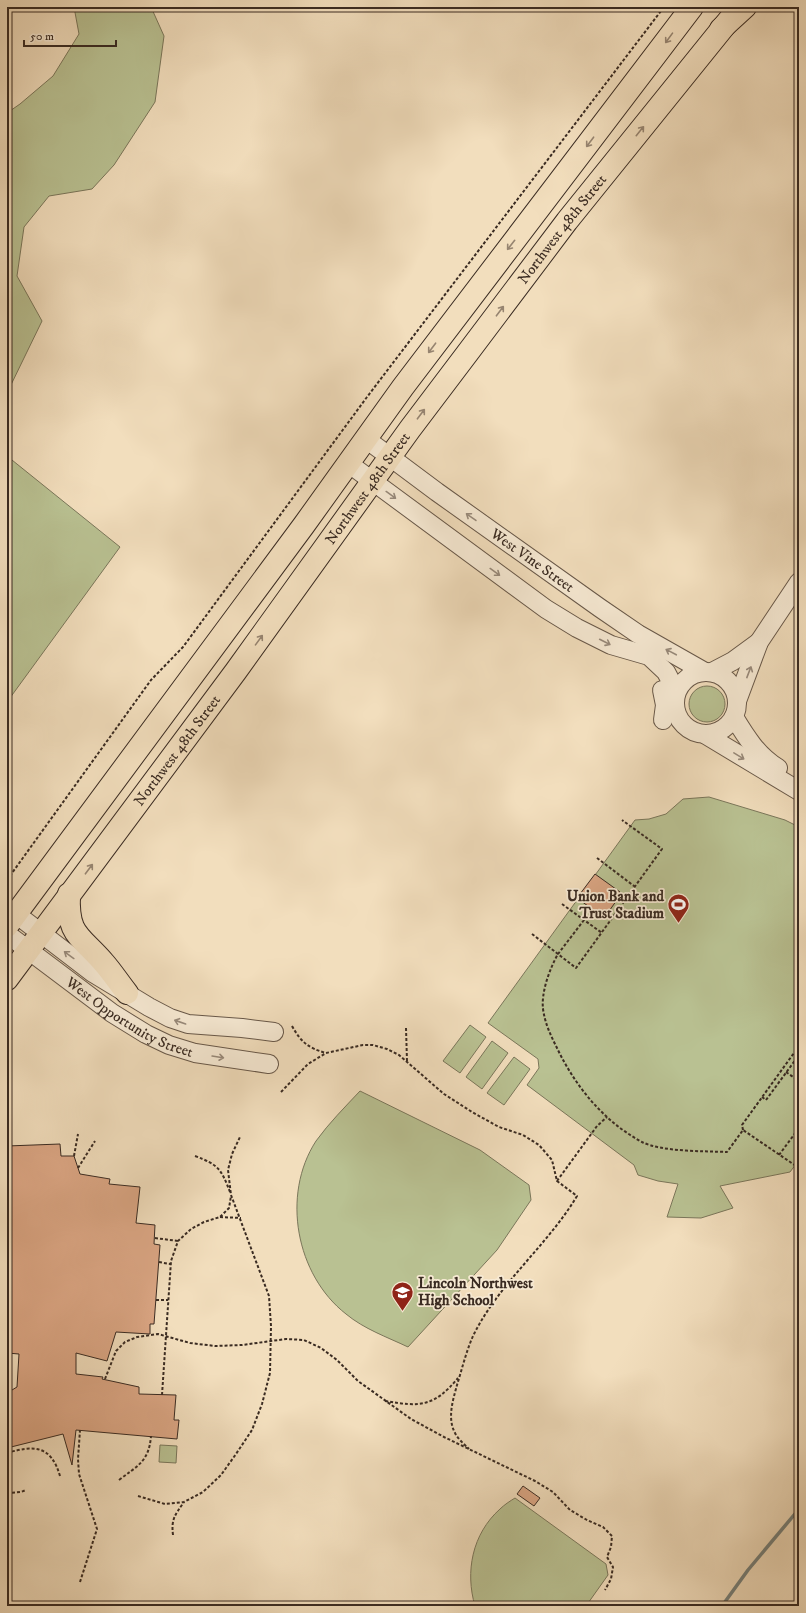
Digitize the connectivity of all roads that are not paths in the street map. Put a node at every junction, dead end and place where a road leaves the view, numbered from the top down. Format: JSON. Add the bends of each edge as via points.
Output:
{"nodes":[{"id":1,"x":692,"y":7,"type":"edge"},
{"id":2,"x":740,"y":7,"type":"edge"},
{"id":3,"x":745,"y":7,"type":"edge"},
{"id":4,"x":721,"y":29,"type":"junction"},
{"id":5,"x":366,"y":439,"type":"junction"},
{"id":6,"x":391,"y":457,"type":"junction"},
{"id":7,"x":348,"y":463,"type":"junction"},
{"id":8,"x":372,"y":482,"type":"junction"},
{"id":9,"x":799,"y":582,"type":"edge"},
{"id":10,"x":759,"y":642,"type":"junction"},
{"id":11,"x":626,"y":650,"type":"junction"},
{"id":12,"x":709,"y":672,"type":"junction"},
{"id":13,"x":676,"y":691,"type":"junction"},
{"id":14,"x":736,"y":709,"type":"junction"},
{"id":15,"x":663,"y":720,"type":"dead end"},
{"id":16,"x":706,"y":735,"type":"junction"},
{"id":17,"x":799,"y":781,"type":"edge"},
{"id":18,"x":799,"y":791,"type":"edge"},
{"id":19,"x":69,"y":894,"type":"junction"},
{"id":20,"x":11,"y":920,"type":"edge"},
{"id":21,"x":7,"y":934,"type":"edge"},
{"id":22,"x":34,"y":942,"type":"junction"},
{"id":23,"x":7,"y":979,"type":"edge"},
{"id":24,"x":127,"y":993,"type":"junction"},
{"id":25,"x":274,"y":1032,"type":"dead end"},
{"id":26,"x":269,"y":1064,"type":"dead end"}],
"edges":[{"from":1,"to":5,"type":"main road","name":"Northwest 48th Street","one_way":true,"via":[[478,287]]},
{"from":2,"to":4,"type":"main road","name":"Northwest 48th Street"},
{"from":3,"to":4,"type":"main road"},
{"from":6,"to":4,"type":"main road","name":"Northwest 48th Street","one_way":true,"via":[[567,221]]},
{"from":5,"to":6,"type":"street","name":"West Vine Street"},
{"from":5,"to":7,"type":"main road","name":"Northwest 48th Street"},
{"from":6,"to":8,"type":"main road","name":"Northwest 48th Street"},
{"from":12,"to":6,"type":"street","name":"West Vine Street","one_way":true,"via":[[638,634]]},
{"from":7,"to":8,"type":"street","name":"West Vine Street"},
{"from":7,"to":20,"type":"main road","name":"Northwest 48th Street"},
{"from":8,"to":11,"type":"street","name":"West Vine Street","one_way":true,"via":[[546,609],[577,628]]},
{"from":19,"to":8,"type":"main road","name":"Northwest 48th Street","one_way":true,"via":[[231,678]]},
{"from":9,"to":10,"type":"street"},
{"from":10,"to":12,"type":"street","via":[[733,662]]},
{"from":14,"to":10,"type":"street","one_way":true},
{"from":11,"to":13,"type":"street","name":"West Vine Street","via":[[649,656],[666,672]]},
{"from":11,"to":15,"type":"street","via":[[650,668],[657,678],[665,704]]},
{"from":12,"to":13,"type":"street","via":[[696,673],[688,677]]},
{"from":12,"to":14,"type":"street","via":[[730,682],[735,691]]},
{"from":13,"to":16,"type":"street","via":[[674,705],[681,722],[687,729]]},
{"from":14,"to":16,"type":"street","via":[[730,724],[715,734]]},
{"from":14,"to":17,"type":"street","via":[[752,746],[770,763]]},
{"from":16,"to":18,"type":"street","one_way":true},
{"from":19,"to":22,"type":"main road","name":"Northwest 48th Street"},
{"from":19,"to":24,"type":"main road","via":[[69,914],[73,929]]},
{"from":20,"to":22,"type":"street","name":"West Opportunity Street"},
{"from":21,"to":22,"type":"street","name":"West Opportunity Street"},
{"from":22,"to":23,"type":"main road","name":"Northwest 48th Street"},
{"from":24,"to":22,"type":"street","name":"West Opportunity Street","one_way":true},
{"from":22,"to":26,"type":"street","name":"West Opportunity Street","one_way":true,"via":[[112,1013],[146,1034],[195,1053]]},
{"from":25,"to":24,"type":"street","name":"West Opportunity Street","one_way":true,"via":[[188,1024],[156,1011]]}]}
